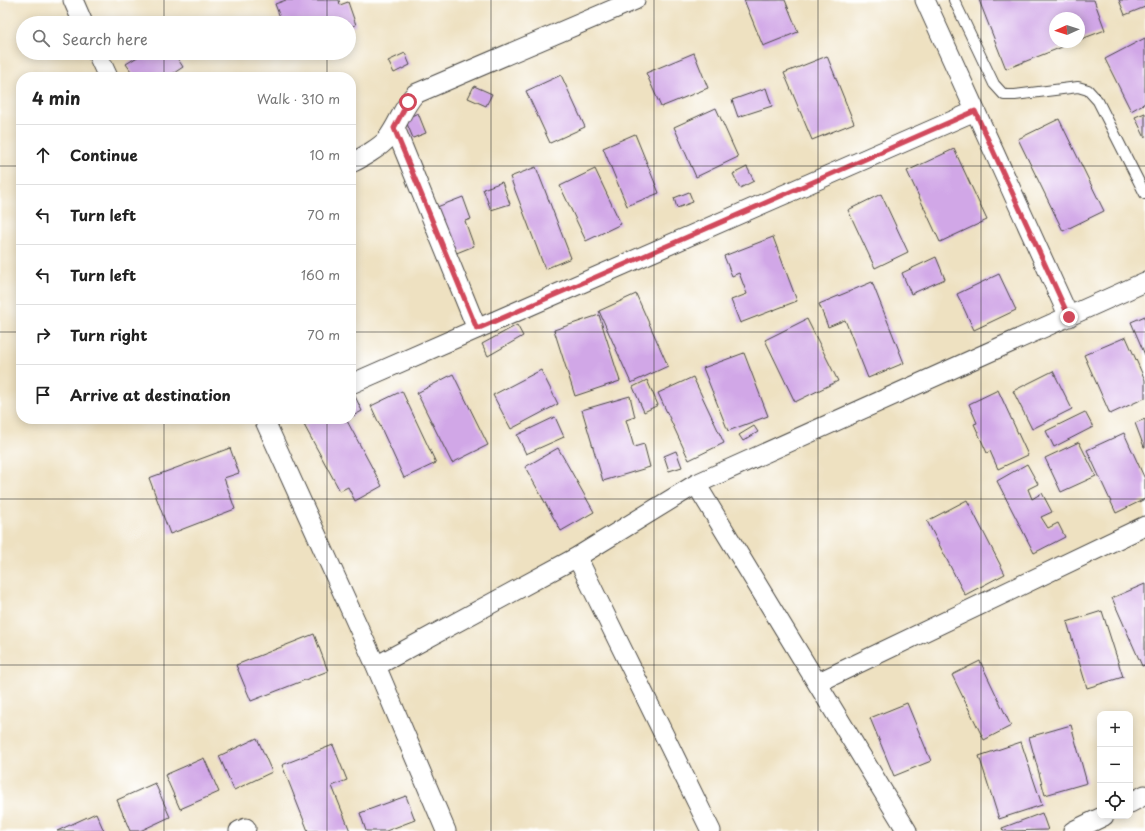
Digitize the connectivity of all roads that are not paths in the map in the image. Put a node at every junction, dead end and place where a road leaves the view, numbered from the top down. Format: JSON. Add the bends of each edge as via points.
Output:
{"nodes":[{"id":1,"x":73,"y":0,"type":"edge"},
{"id":2,"x":635,"y":0,"type":"edge"},
{"id":3,"x":925,"y":0,"type":"edge"},
{"id":4,"x":954,"y":0,"type":"edge"},
{"id":5,"x":80,"y":16,"type":"edge"},
{"id":6,"x":100,"y":60,"type":"edge"},
{"id":7,"x":106,"y":72,"type":"edge"},
{"id":8,"x":975,"y":111,"type":"junction"},
{"id":9,"x":394,"y":128,"type":"junction"},
{"id":10,"x":356,"y":160,"type":"edge"},
{"id":11,"x":1145,"y":194,"type":"edge"},
{"id":12,"x":1145,"y":282,"type":"edge"},
{"id":13,"x":1069,"y":317,"type":"junction"},
{"id":14,"x":477,"y":329,"type":"junction"},
{"id":15,"x":356,"y":382,"type":"edge"},
{"id":16,"x":269,"y":424,"type":"edge"},
{"id":17,"x":696,"y":484,"type":"junction"},
{"id":18,"x":1145,"y":526,"type":"edge"},
{"id":19,"x":577,"y":557,"type":"junction"},
{"id":20,"x":376,"y":666,"type":"junction"},
{"id":21,"x":817,"y":683,"type":"junction"},
{"id":22,"x":1145,"y":795,"type":"edge"},
{"id":23,"x":1133,"y":801,"type":"edge"},
{"id":24,"x":1098,"y":819,"type":"edge"},
{"id":25,"x":446,"y":831,"type":"edge"},
{"id":26,"x":711,"y":831,"type":"edge"},
{"id":27,"x":907,"y":831,"type":"edge"},
{"id":28,"x":1073,"y":831,"type":"edge"}],
"edges":[{"from":1,"to":5,"type":"street"},
{"from":2,"to":9,"type":"street","via":[[415,94]]},
{"from":3,"to":8,"type":"street"},
{"from":4,"to":11,"type":"lane","via":[[994,84],[1004,95],[1078,87],[1088,90],[1098,101]]},
{"from":6,"to":7,"type":"street"},
{"from":8,"to":13,"type":"street"},
{"from":8,"to":14,"type":"street"},
{"from":9,"to":10,"type":"street","via":[[386,141]]},
{"from":9,"to":14,"type":"street"},
{"from":12,"to":13,"type":"street"},
{"from":13,"to":17,"type":"street"},
{"from":14,"to":15,"type":"street"},
{"from":16,"to":20,"type":"street"},
{"from":17,"to":19,"type":"street"},
{"from":17,"to":21,"type":"street"},
{"from":18,"to":21,"type":"street"},
{"from":19,"to":20,"type":"street"},
{"from":19,"to":26,"type":"street"},
{"from":20,"to":25,"type":"street"},
{"from":21,"to":27,"type":"street"},
{"from":22,"to":23,"type":"street"},
{"from":24,"to":28,"type":"street"}]}
